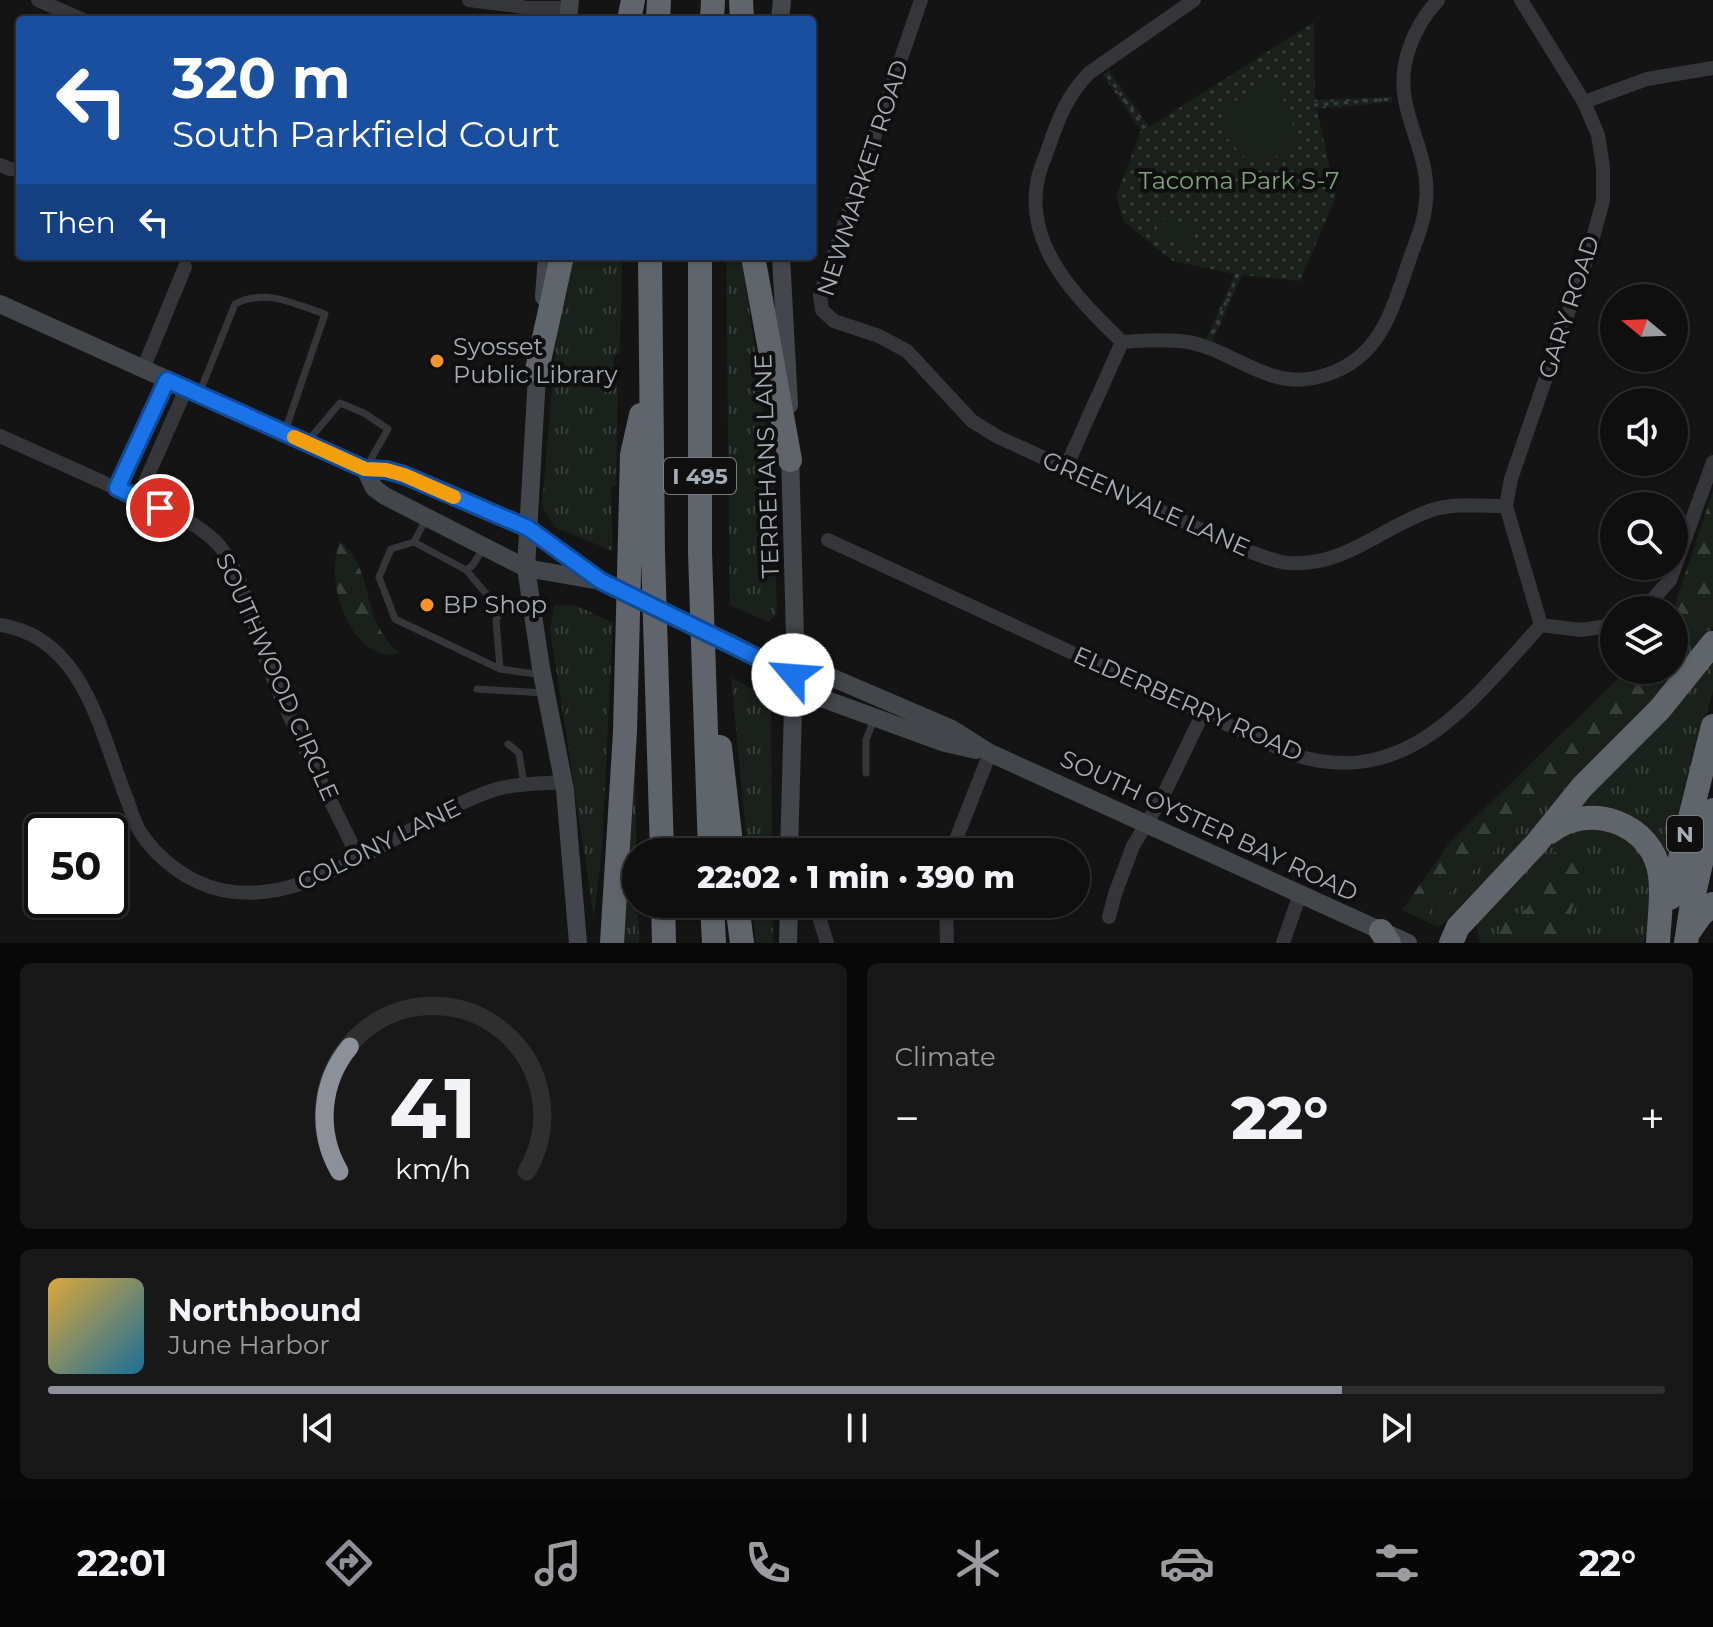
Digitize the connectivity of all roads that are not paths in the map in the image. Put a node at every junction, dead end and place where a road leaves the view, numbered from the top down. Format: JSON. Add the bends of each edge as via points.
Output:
{"nodes":[{"id":1,"x":38,"y":0,"type":"edge"},
{"id":2,"x":469,"y":0,"type":"edge"},
{"id":3,"x":921,"y":0,"type":"edge"},
{"id":4,"x":1194,"y":0,"type":"edge"},
{"id":5,"x":1438,"y":0,"type":"edge"},
{"id":6,"x":1521,"y":0,"type":"edge"},
{"id":7,"x":569,"y":9,"type":"edge"},
{"id":8,"x":74,"y":16,"type":"edge"},
{"id":9,"x":1713,"y":68,"type":"edge"},
{"id":10,"x":1584,"y":102,"type":"junction"},
{"id":11,"x":547,"y":260,"type":"edge"},
{"id":12,"x":561,"y":260,"type":"edge"},
{"id":13,"x":650,"y":260,"type":"edge"},
{"id":14,"x":700,"y":260,"type":"edge"},
{"id":15,"x":754,"y":260,"type":"edge"},
{"id":16,"x":781,"y":260,"type":"edge"},
{"id":17,"x":185,"y":267,"type":"dead end"},
{"id":18,"x":0,"y":304,"type":"edge"},
{"id":19,"x":822,"y":310,"type":"joint"},
{"id":20,"x":1122,"y":342,"type":"junction"},
{"id":21,"x":143,"y":369,"type":"junction"},
{"id":22,"x":537,"y":370,"type":"junction"},
{"id":23,"x":649,"y":374,"type":"junction"},
{"id":24,"x":167,"y":380,"type":"junction"},
{"id":25,"x":193,"y":392,"type":"junction"},
{"id":26,"x":285,"y":433,"type":"junction"},
{"id":27,"x":0,"y":436,"type":"edge"},
{"id":28,"x":306,"y":443,"type":"junction"},
{"id":29,"x":790,"y":460,"type":"junction"},
{"id":30,"x":1713,"y":462,"type":"edge"},
{"id":31,"x":1066,"y":467,"type":"junction"},
{"id":32,"x":365,"y":469,"type":"junction"},
{"id":33,"x":117,"y":488,"type":"junction"},
{"id":34,"x":138,"y":498,"type":"junction"},
{"id":35,"x":1506,"y":506,"type":"junction"},
{"id":36,"x":427,"y":517,"type":"junction"},
{"id":37,"x":528,"y":528,"type":"junction"},
{"id":38,"x":828,"y":540,"type":"dead end"},
{"id":39,"x":414,"y":542,"type":"junction"},
{"id":40,"x":484,"y":547,"type":"junction"},
{"id":41,"x":526,"y":568,"type":"junction"},
{"id":42,"x":466,"y":570,"type":"junction"},
{"id":43,"x":601,"y":581,"type":"junction"},
{"id":44,"x":1656,"y":596,"type":"edge"},
{"id":45,"x":501,"y":611,"type":"junction"},
{"id":46,"x":532,"y":613,"type":"junction"},
{"id":47,"x":0,"y":625,"type":"edge"},
{"id":48,"x":1541,"y":625,"type":"junction"},
{"id":49,"x":1600,"y":627,"type":"edge"},
{"id":50,"x":1713,"y":643,"type":"edge"},
{"id":51,"x":500,"y":669,"type":"junction"},
{"id":52,"x":793,"y":675,"type":"junction"},
{"id":53,"x":544,"y":684,"type":"junction"},
{"id":54,"x":477,"y":689,"type":"dead end"},
{"id":55,"x":704,"y":695,"type":"junction"},
{"id":56,"x":1203,"y":713,"type":"junction"},
{"id":57,"x":874,"y":719,"type":"junction"},
{"id":58,"x":1713,"y":726,"type":"edge"},
{"id":59,"x":508,"y":744,"type":"dead end"},
{"id":60,"x":990,"y":753,"type":"junction"},
{"id":61,"x":866,"y":773,"type":"dead end"},
{"id":62,"x":563,"y":782,"type":"junction"},
{"id":63,"x":524,"y":786,"type":"junction"},
{"id":64,"x":1713,"y":810,"type":"edge"},
{"id":65,"x":1146,"y":825,"type":"junction"},
{"id":66,"x":662,"y":838,"type":"edge"},
{"id":67,"x":709,"y":838,"type":"edge"},
{"id":68,"x":730,"y":838,"type":"edge"},
{"id":69,"x":791,"y":838,"type":"edge"},
{"id":70,"x":957,"y":838,"type":"edge"},
{"id":71,"x":1536,"y":844,"type":"junction"},
{"id":72,"x":358,"y":857,"type":"junction"},
{"id":73,"x":1300,"y":894,"type":"junction"},
{"id":74,"x":1713,"y":904,"type":"edge"},
{"id":75,"x":1109,"y":917,"type":"dead end"},
{"id":76,"x":663,"y":918,"type":"edge"},
{"id":77,"x":713,"y":918,"type":"edge"},
{"id":78,"x":739,"y":918,"type":"edge"},
{"id":79,"x":789,"y":918,"type":"edge"},
{"id":80,"x":819,"y":918,"type":"edge"},
{"id":81,"x":946,"y":918,"type":"edge"},
{"id":82,"x":1385,"y":937,"type":"edge"},
{"id":83,"x":1686,"y":939,"type":"edge"},
{"id":84,"x":578,"y":943,"type":"edge"},
{"id":85,"x":612,"y":943,"type":"edge"},
{"id":86,"x":664,"y":943,"type":"edge"},
{"id":87,"x":714,"y":943,"type":"edge"},
{"id":88,"x":742,"y":943,"type":"edge"},
{"id":89,"x":788,"y":943,"type":"edge"},
{"id":90,"x":827,"y":943,"type":"edge"},
{"id":91,"x":947,"y":943,"type":"edge"},
{"id":92,"x":1283,"y":943,"type":"edge"},
{"id":93,"x":1408,"y":943,"type":"edge"},
{"id":94,"x":1451,"y":943,"type":"edge"},
{"id":95,"x":1660,"y":943,"type":"edge"}],
"edges":[{"from":1,"to":8,"type":"street"},
{"from":2,"to":7,"type":"street"},
{"from":3,"to":19,"type":"street","name":"NEWMARKET ROAD","via":[[820,295]]},
{"from":4,"to":20,"type":"street","via":[[1075,88],[1061,111],[1038,179],[1039,227],[1047,253],[1088,309]]},
{"from":5,"to":20,"type":"street","via":[[1414,34],[1404,75],[1404,98],[1425,168],[1427,199],[1388,322],[1373,345],[1338,371],[1290,380],[1190,343]]},
{"from":6,"to":10,"type":"street","name":"GARY ROAD"},
{"from":9,"to":10,"type":"street","via":[[1647,79]]},
{"from":10,"to":35,"type":"street","name":"GARY ROAD","via":[[1598,135],[1603,201]]},
{"from":11,"to":22,"type":"main road"},
{"from":12,"to":22,"type":"highway"},
{"from":13,"to":23,"type":"highway","number":"I 495"},
{"from":14,"to":55,"type":"highway","number":"I 495"},
{"from":15,"to":29,"type":"highway"},
{"from":16,"to":29,"type":"main road","name":"TERREHANS LANE"},
{"from":17,"to":21,"type":"street"},
{"from":18,"to":21,"type":"main road","name":"SOUTH OYSTER BAY ROAD"},
{"from":19,"to":31,"type":"street","name":"GREENVALE LANE","via":[[834,321],[907,351],[972,421]]},
{"from":20,"to":31,"type":"street"},
{"from":21,"to":24,"type":"main road","name":"SOUTH OYSTER BAY ROAD"},
{"from":22,"to":37,"type":"main road"},
{"from":23,"to":66,"type":"highway","number":"I 495"},
{"from":23,"to":85,"type":"highway","via":[[632,455],[625,732]]},
{"from":24,"to":25,"type":"main road","name":"SOUTH OYSTER BAY ROAD"},
{"from":24,"to":33,"type":"street"},
{"from":25,"to":26,"type":"main road","name":"SOUTH OYSTER BAY ROAD"},
{"from":25,"to":26,"type":"lane","via":[[235,304],[264,295],[325,314]]},
{"from":25,"to":34,"type":"street"},
{"from":26,"to":28,"type":"main road","name":"SOUTH OYSTER BAY ROAD"},
{"from":27,"to":33,"type":"street","name":"SOUTHWOOD CIRCLE"},
{"from":28,"to":32,"type":"main road","name":"SOUTH OYSTER BAY ROAD"},
{"from":28,"to":32,"type":"lane","via":[[340,403],[364,413],[388,429]]},
{"from":29,"to":52,"type":"main road","name":"TERREHANS LANE"},
{"from":30,"to":44,"type":"street","via":[[1670,580]]},
{"from":31,"to":35,"type":"street","name":"GREENVALE LANE","via":[[1248,551],[1292,563],[1336,557],[1435,509]]},
{"from":32,"to":36,"type":"main road","name":"SOUTH OYSTER BAY ROAD","via":[[374,488]]},
{"from":32,"to":37,"type":"main road","name":"SOUTH OYSTER BAY ROAD","via":[[404,475]]},
{"from":33,"to":34,"type":"street","name":"SOUTHWOOD CIRCLE"},
{"from":34,"to":72,"type":"street","name":"SOUTHWOOD CIRCLE","via":[[187,520],[225,552],[291,722]]},
{"from":35,"to":48,"type":"street","name":"GARY ROAD"},
{"from":36,"to":39,"type":"lane"},
{"from":36,"to":40,"type":"main road","name":"SOUTH OYSTER BAY ROAD"},
{"from":37,"to":41,"type":"main road"},
{"from":37,"to":43,"type":"main road","name":"SOUTH OYSTER BAY ROAD"},
{"from":38,"to":56,"type":"street","name":"ELDERBERRY ROAD"},
{"from":39,"to":42,"type":"lane"},
{"from":39,"to":51,"type":"lane","via":[[391,549],[379,577],[395,619]]},
{"from":40,"to":41,"type":"main road","name":"SOUTH OYSTER BAY ROAD"},
{"from":40,"to":42,"type":"lane"},
{"from":41,"to":43,"type":"main road","name":"SOUTH OYSTER BAY ROAD"},
{"from":41,"to":46,"type":"main road"},
{"from":42,"to":45,"type":"lane"},
{"from":43,"to":52,"type":"main road","name":"SOUTH OYSTER BAY ROAD","bridge":true},
{"from":45,"to":46,"type":"lane"},
{"from":45,"to":51,"type":"lane","via":[[496,620]]},
{"from":46,"to":53,"type":"main road"},
{"from":47,"to":72,"type":"street","name":"COLONY LANE","via":[[33,635],[69,666],[93,706],[139,830],[178,870],[200,883],[258,893],[289,889]]},
{"from":48,"to":49,"type":"street"},
{"from":48,"to":56,"type":"street","name":"ELDERBERRY ROAD","via":[[1438,731],[1378,760],[1342,764],[1307,759]]},
{"from":50,"to":71,"type":"highway"},
{"from":51,"to":53,"type":"lane"},
{"from":52,"to":57,"type":"main road","name":"SOUTH OYSTER BAY ROAD","via":[[824,699]]},
{"from":52,"to":60,"type":"main road","name":"SOUTH OYSTER BAY ROAD","via":[[819,672],[952,729]]},
{"from":52,"to":69,"type":"main road","name":"TERREHANS LANE"},
{"from":53,"to":54,"type":"lane"},
{"from":53,"to":62,"type":"main road"},
{"from":55,"to":67,"type":"highway","number":"I 495"},
{"from":55,"to":68,"type":"highway","via":[[721,750]]},
{"from":56,"to":65,"type":"street"},
{"from":57,"to":60,"type":"main road","name":"SOUTH OYSTER BAY ROAD"},
{"from":57,"to":61,"type":"lane","via":[[866,740]]},
{"from":58,"to":95,"type":"highway","number":"N"},
{"from":59,"to":63,"type":"lane","via":[[519,753]]},
{"from":60,"to":65,"type":"main road","name":"SOUTH OYSTER BAY ROAD"},
{"from":60,"to":70,"type":"street"},
{"from":62,"to":63,"type":"street","name":"COLONY LANE"},
{"from":62,"to":84,"type":"main road"},
{"from":63,"to":72,"type":"street","name":"COLONY LANE","via":[[484,794]]},
{"from":64,"to":83,"type":"highway","number":"N"},
{"from":65,"to":73,"type":"main road","name":"SOUTH OYSTER BAY ROAD"},
{"from":65,"to":75,"type":"street","via":[[1127,860]]},
{"from":71,"to":94,"type":"highway","via":[[1458,927]]},
{"from":71,"to":95,"type":"highway","via":[[1560,824],[1576,819],[1614,820],[1631,828],[1642,837],[1660,873]]},
{"from":73,"to":82,"type":"main road","name":"SOUTH OYSTER BAY ROAD"},
{"from":73,"to":92,"type":"street"},
{"from":74,"to":83,"type":"highway"},
{"from":76,"to":86,"type":"highway"},
{"from":77,"to":87,"type":"highway"},
{"from":78,"to":88,"type":"highway"},
{"from":79,"to":89,"type":"main road"},
{"from":80,"to":90,"type":"street"},
{"from":81,"to":91,"type":"street"},
{"from":82,"to":93,"type":"main road","name":"SOUTH OYSTER BAY ROAD"}]}
